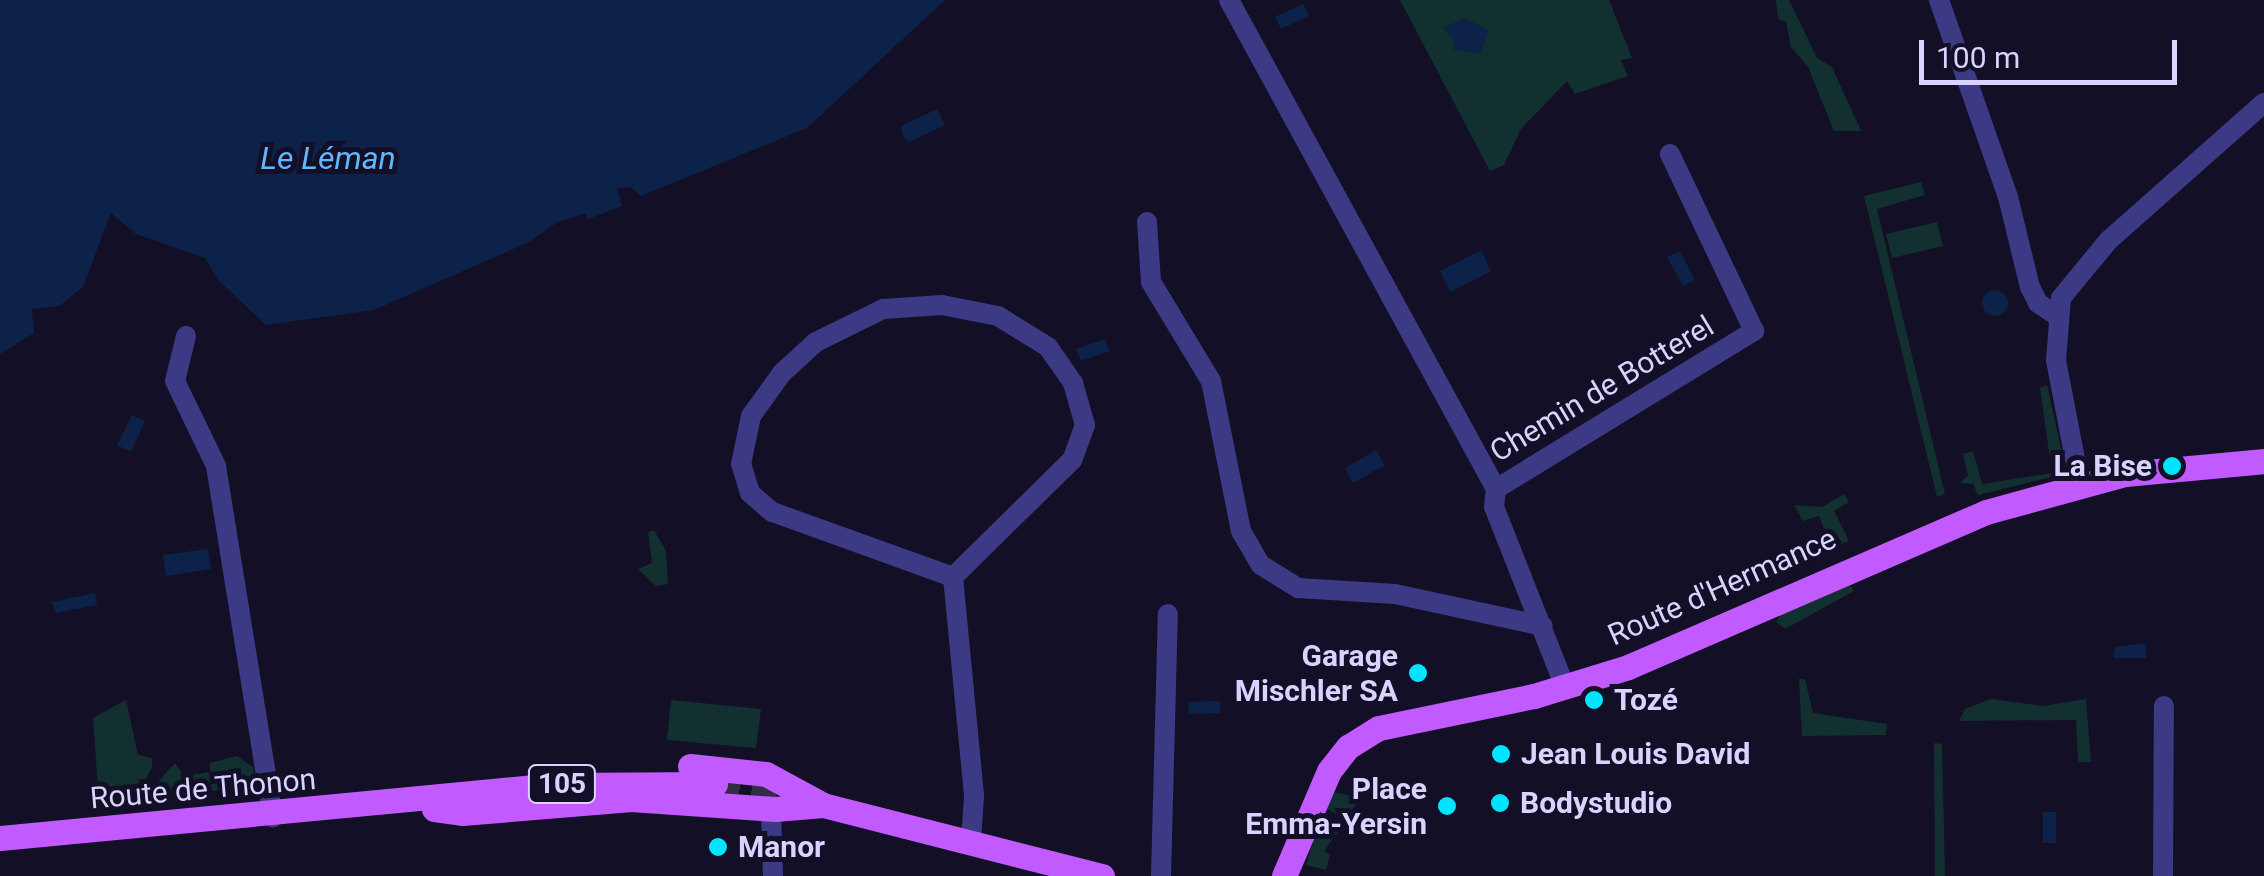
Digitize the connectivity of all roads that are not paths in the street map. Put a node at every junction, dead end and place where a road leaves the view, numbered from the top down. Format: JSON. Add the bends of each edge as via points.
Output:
{"nodes":[{"id":1,"x":1229,"y":0,"type":"edge"},
{"id":2,"x":1939,"y":0,"type":"edge"},
{"id":3,"x":2264,"y":103,"type":"edge"},
{"id":4,"x":1670,"y":154,"type":"dead end"},
{"id":5,"x":1147,"y":222,"type":"dead end"},
{"id":6,"x":2056,"y":315,"type":"junction"},
{"id":7,"x":186,"y":336,"type":"dead end"},
{"id":8,"x":2264,"y":460,"type":"edge"},
{"id":9,"x":2080,"y":485,"type":"junction"},
{"id":10,"x":1496,"y":489,"type":"junction"},
{"id":11,"x":952,"y":577,"type":"junction"},
{"id":12,"x":1168,"y":614,"type":"dead end"},
{"id":13,"x":1543,"y":626,"type":"junction"},
{"id":14,"x":1565,"y":686,"type":"junction"},
{"id":15,"x":2164,"y":706,"type":"dead end"},
{"id":16,"x":774,"y":777,"type":"junction"},
{"id":17,"x":715,"y":784,"type":"tunnel mouth"},
{"id":18,"x":411,"y":801,"type":"junction"},
{"id":19,"x":823,"y":805,"type":"junction"},
{"id":20,"x":771,"y":809,"type":"junction"},
{"id":21,"x":273,"y":817,"type":"junction"},
{"id":22,"x":0,"y":838,"type":"edge"},
{"id":23,"x":971,"y":840,"type":"junction"},
{"id":24,"x":773,"y":876,"type":"edge"},
{"id":25,"x":1102,"y":876,"type":"edge"},
{"id":26,"x":1160,"y":876,"type":"edge"},
{"id":27,"x":1284,"y":876,"type":"edge"},
{"id":28,"x":2162,"y":876,"type":"edge"}],
"edges":[{"from":1,"to":10,"type":"street"},
{"from":2,"to":6,"type":"street","via":[[2008,197],[2033,295]]},
{"from":3,"to":6,"type":"street","via":[[2099,250],[2069,285]]},
{"from":4,"to":10,"type":"street","name":"Chemin de Botterel","via":[[1754,331]]},
{"from":5,"to":13,"type":"street","via":[[1152,282],[1211,381],[1241,530],[1261,565],[1298,588],[1395,594]]},
{"from":6,"to":9,"type":"street","via":[[2056,360]]},
{"from":7,"to":21,"type":"street","via":[[175,381],[216,466]]},
{"from":8,"to":9,"type":"main road","name":"Route d'Hermance","via":[[2148,470]]},
{"from":9,"to":14,"type":"main road","name":"Route d'Hermance","via":[[1961,520],[1672,649]]},
{"from":10,"to":13,"type":"street","name":"Chemin de Botterel","via":[[1494,507]]},
{"from":11,"to":11,"type":"street","via":[[1072,460],[1083,439],[1084,414],[1058,358],[1006,319],[942,305],[883,309],[826,336],[782,373],[748,423],[742,474],[756,502],[772,512]]},
{"from":11,"to":23,"type":"street","via":[[974,796]]},
{"from":12,"to":26,"type":"street"},
{"from":13,"to":14,"type":"street","name":"Chemin de Botterel"},
{"from":14,"to":27,"type":"main road","name":"Route d'Hermance","via":[[1392,723],[1357,740],[1322,783]]},
{"from":15,"to":28,"type":"street"},
{"from":16,"to":18,"type":"main road","name":"Route de Thonon","number":"105","via":[[670,765],[592,765],[458,779]]},
{"from":16,"to":19,"type":"main road","name":"Route de Thonon","number":"105"},
{"from":16,"to":20,"type":"main road"},
{"from":17,"to":18,"type":"main road","number":"105","via":[[593,782]]},
{"from":18,"to":20,"type":"main road","name":"Route de Thonon","number":"105","via":[[462,813],[631,799]]},
{"from":18,"to":21,"type":"main road","name":"Route de Thonon","number":"105"},
{"from":19,"to":20,"type":"main road","name":"Route de Thonon","number":"105"},
{"from":19,"to":23,"type":"main road","name":"Route de Thonon","number":"105"},
{"from":20,"to":24,"type":"street"},
{"from":21,"to":22,"type":"main road","name":"Route de Thonon","number":"105"},
{"from":23,"to":25,"type":"main road","name":"Route de Thonon","number":"105"}]}
